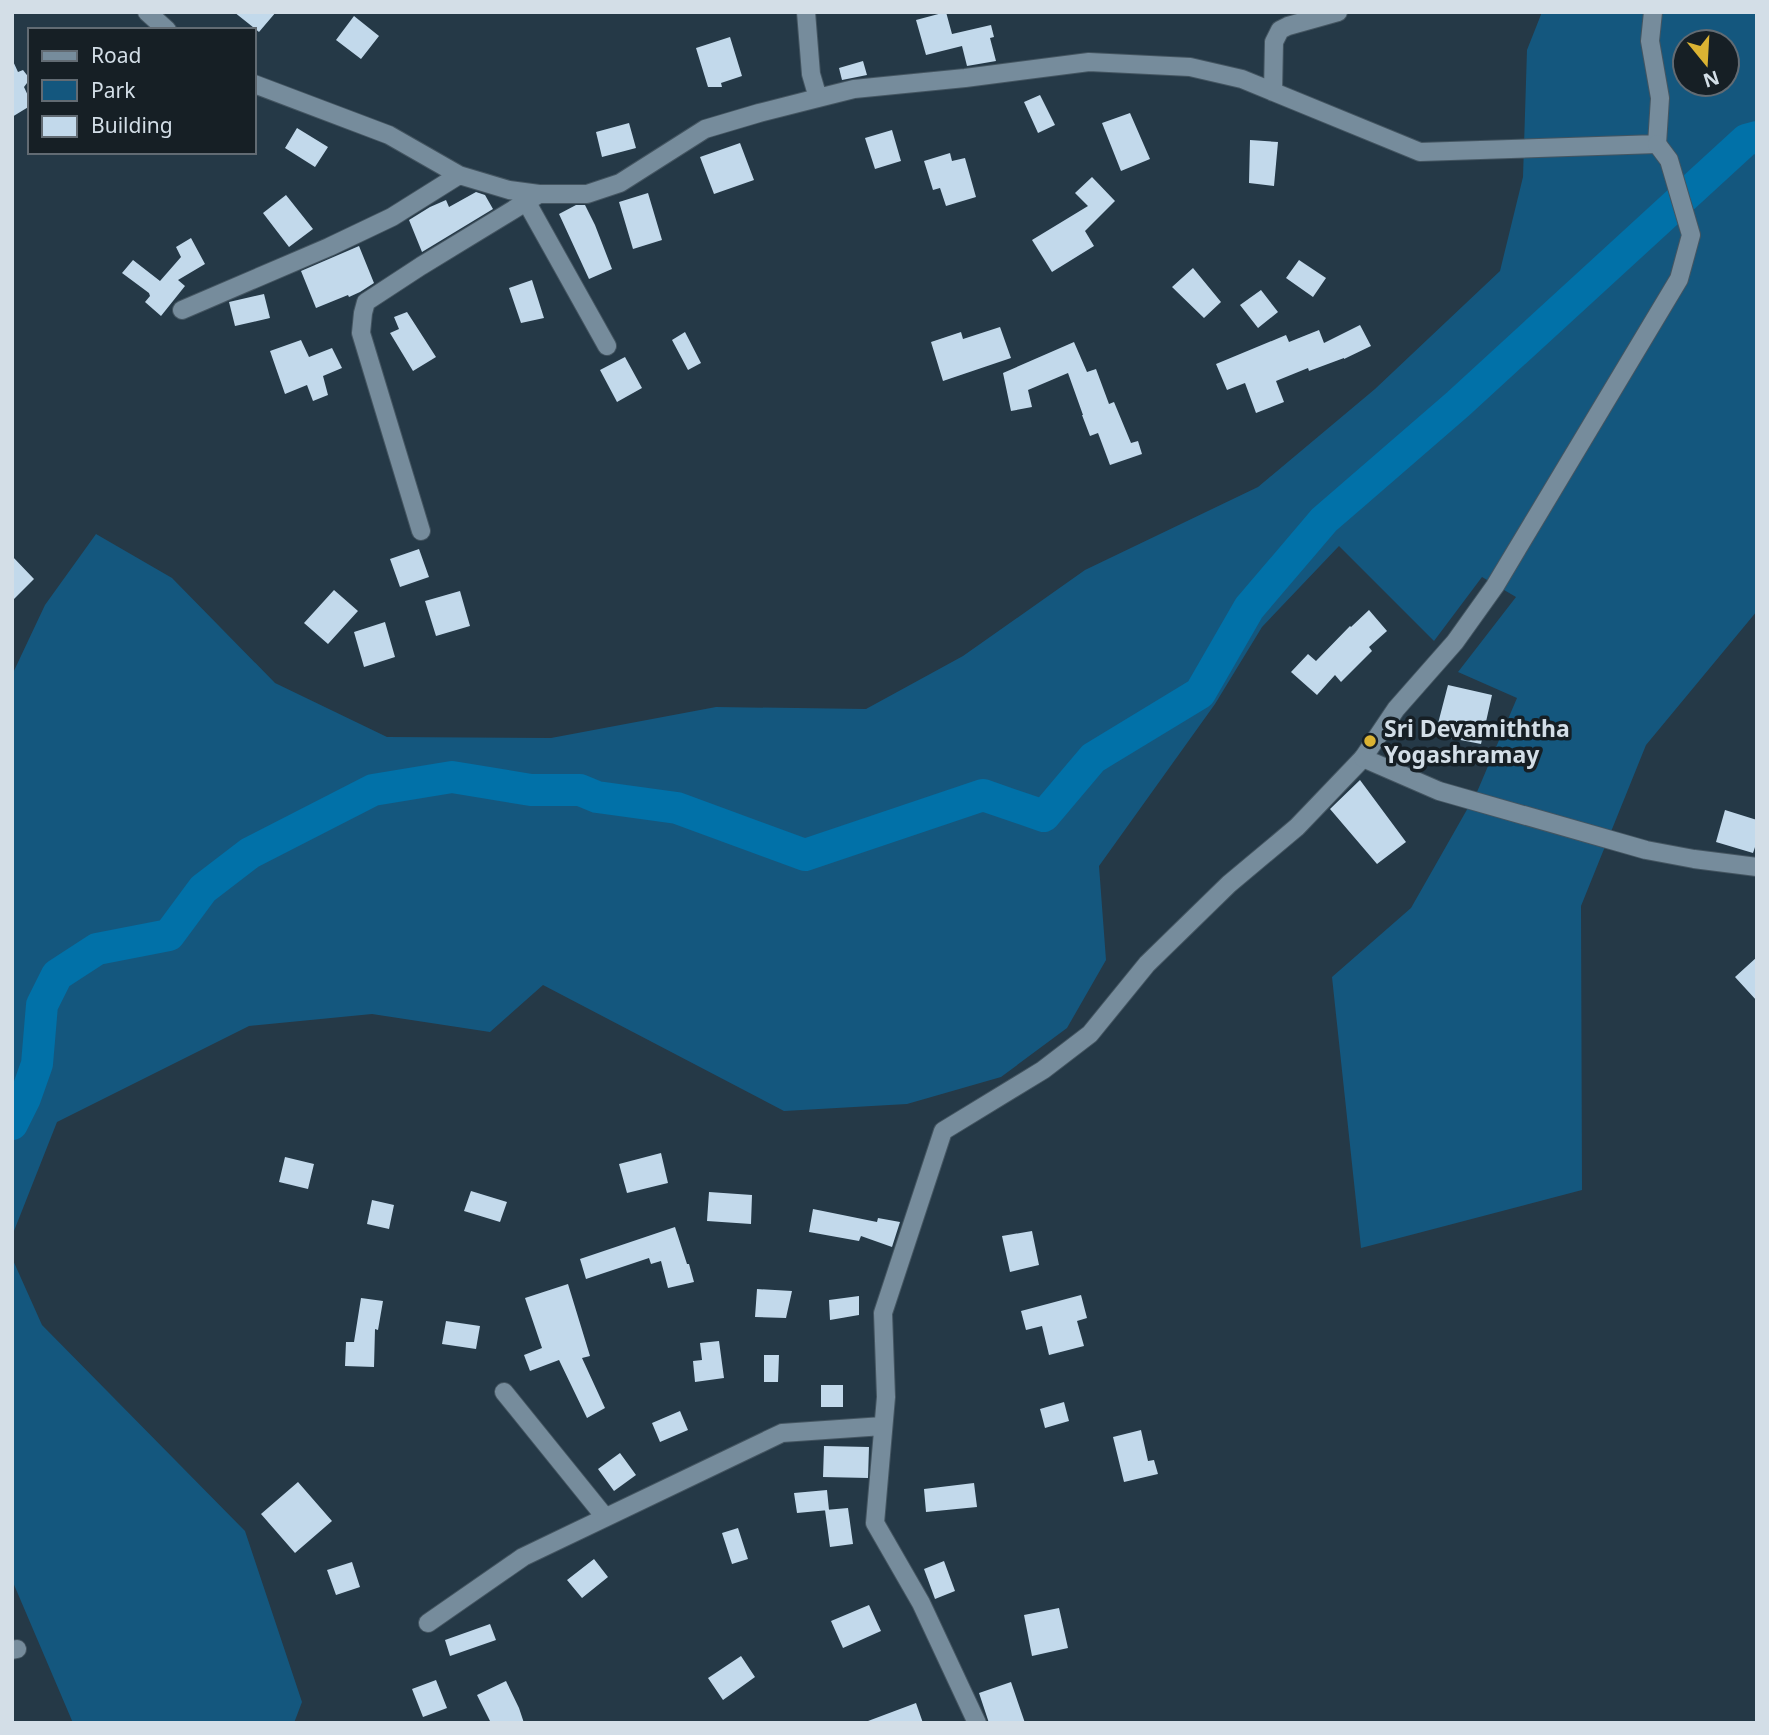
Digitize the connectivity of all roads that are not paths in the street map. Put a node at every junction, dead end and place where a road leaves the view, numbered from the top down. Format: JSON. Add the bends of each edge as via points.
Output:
{"nodes":[{"id":1,"x":147,"y":12,"type":"edge"},
{"id":2,"x":806,"y":12,"type":"edge"},
{"id":3,"x":1338,"y":12,"type":"edge"},
{"id":4,"x":1653,"y":12,"type":"edge"},
{"id":5,"x":165,"y":28,"type":"edge"},
{"id":6,"x":256,"y":85,"type":"edge"},
{"id":7,"x":1273,"y":92,"type":"junction"},
{"id":8,"x":818,"y":98,"type":"junction"},
{"id":9,"x":1657,"y":144,"type":"junction"},
{"id":10,"x":459,"y":175,"type":"junction"},
{"id":11,"x":533,"y":198,"type":"junction"},
{"id":12,"x":182,"y":310,"type":"dead end"},
{"id":13,"x":607,"y":346,"type":"dead end"},
{"id":14,"x":421,"y":530,"type":"dead end"},
{"id":15,"x":1363,"y":758,"type":"junction"},
{"id":16,"x":1757,"y":867,"type":"edge"},
{"id":17,"x":504,"y":1392,"type":"dead end"},
{"id":18,"x":883,"y":1426,"type":"junction"},
{"id":19,"x":605,"y":1517,"type":"junction"},
{"id":20,"x":428,"y":1623,"type":"dead end"},
{"id":21,"x":977,"y":1723,"type":"edge"}],
"edges":[{"from":1,"to":5,"type":"street"},
{"from":2,"to":8,"type":"street","via":[[811,74]]},
{"from":3,"to":7,"type":"street","via":[[1280,30],[1274,42]]},
{"from":4,"to":9,"type":"street","via":[[1650,41],[1660,98]]},
{"from":6,"to":10,"type":"street","via":[[389,135]]},
{"from":7,"to":8,"type":"street","via":[[1242,79],[1190,67],[1089,62],[854,89]]},
{"from":7,"to":9,"type":"street","via":[[1420,152]]},
{"from":8,"to":11,"type":"street","via":[[705,130],[620,183],[587,194]]},
{"from":9,"to":15,"type":"street","via":[[1669,160],[1691,235],[1679,279],[1495,586],[1455,642],[1396,709]]},
{"from":10,"to":11,"type":"street"},
{"from":10,"to":12,"type":"street","via":[[392,218]]},
{"from":11,"to":13,"type":"street"},
{"from":11,"to":14,"type":"street","via":[[366,302],[361,333]]},
{"from":15,"to":16,"type":"street","via":[[1439,791],[1646,850]]},
{"from":15,"to":18,"type":"street","via":[[1297,827],[1229,884],[1147,964],[1090,1034],[1043,1070],[943,1131],[883,1313]]},
{"from":17,"to":19,"type":"street"},
{"from":18,"to":19,"type":"street","via":[[782,1433]]},
{"from":18,"to":21,"type":"street","via":[[875,1523],[921,1603]]},
{"from":19,"to":20,"type":"street","via":[[523,1557]]}]}
